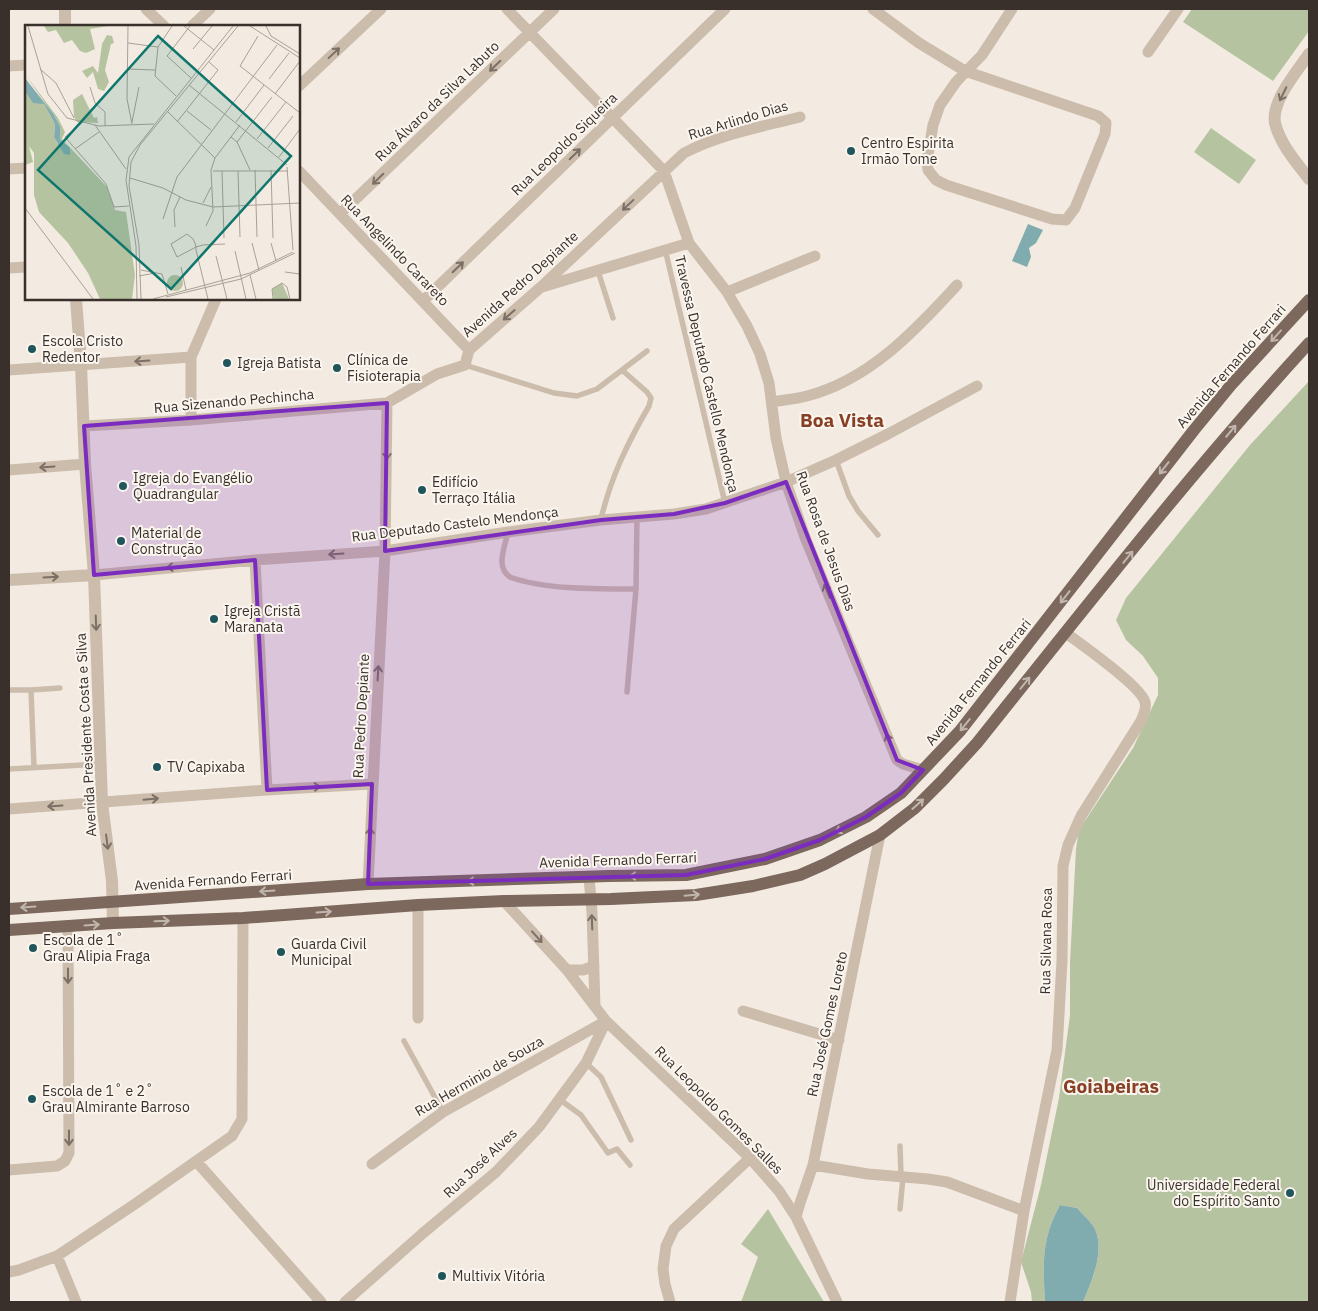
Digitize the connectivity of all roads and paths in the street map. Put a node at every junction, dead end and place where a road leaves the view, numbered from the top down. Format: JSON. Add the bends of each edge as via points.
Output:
{"nodes":[{"id":1,"x":146,"y":9,"type":"edge"},
{"id":2,"x":210,"y":9,"type":"edge"},
{"id":3,"x":381,"y":9,"type":"edge"},
{"id":4,"x":507,"y":9,"type":"edge"},
{"id":5,"x":554,"y":9,"type":"edge"},
{"id":6,"x":725,"y":9,"type":"edge"},
{"id":7,"x":873,"y":9,"type":"edge"},
{"id":8,"x":1178,"y":9,"type":"edge"},
{"id":9,"x":1011,"y":10,"type":"edge"},
{"id":10,"x":163,"y":25,"type":"edge"},
{"id":11,"x":193,"y":25,"type":"edge"},
{"id":12,"x":530,"y":32,"type":"junction"},
{"id":13,"x":1148,"y":52,"type":"dead end"},
{"id":14,"x":1309,"y":54,"type":"edge"},
{"id":15,"x":25,"y":65,"type":"edge"},
{"id":16,"x":9,"y":66,"type":"edge"},
{"id":17,"x":965,"y":71,"type":"junction"},
{"id":18,"x":300,"y":85,"type":"edge"},
{"id":19,"x":800,"y":117,"type":"dead end"},
{"id":20,"x":612,"y":118,"type":"junction"},
{"id":21,"x":1293,"y":158,"type":"junction"},
{"id":22,"x":1309,"y":166,"type":"edge"},
{"id":23,"x":25,"y":168,"type":"edge"},
{"id":24,"x":9,"y":169,"type":"edge"},
{"id":25,"x":664,"y":172,"type":"junction"},
{"id":26,"x":300,"y":173,"type":"edge"},
{"id":27,"x":1309,"y":180,"type":"edge"},
{"id":28,"x":340,"y":214,"type":"junction"},
{"id":29,"x":689,"y":243,"type":"junction"},
{"id":30,"x":665,"y":249,"type":"junction"},
{"id":31,"x":815,"y":256,"type":"dead end"},
{"id":32,"x":25,"y":267,"type":"edge"},
{"id":33,"x":9,"y":268,"type":"edge"},
{"id":34,"x":598,"y":271,"type":"junction"},
{"id":35,"x":957,"y":285,"type":"dead end"},
{"id":36,"x":541,"y":287,"type":"junction"},
{"id":37,"x":727,"y":292,"type":"junction"},
{"id":38,"x":76,"y":300,"type":"edge"},
{"id":39,"x":216,"y":300,"type":"edge"},
{"id":40,"x":1309,"y":300,"type":"edge"},
{"id":41,"x":423,"y":302,"type":"junction"},
{"id":42,"x":613,"y":318,"type":"dead end"},
{"id":43,"x":1309,"y":343,"type":"edge"},
{"id":44,"x":469,"y":350,"type":"junction"},
{"id":45,"x":647,"y":351,"type":"dead end"},
{"id":46,"x":191,"y":357,"type":"junction"},
{"id":47,"x":81,"y":365,"type":"junction"},
{"id":48,"x":465,"y":365,"type":"junction"},
{"id":49,"x":9,"y":370,"type":"edge"},
{"id":50,"x":622,"y":370,"type":"junction"},
{"id":51,"x":976,"y":386,"type":"dead end"},
{"id":52,"x":772,"y":402,"type":"junction"},
{"id":53,"x":387,"y":403,"type":"junction"},
{"id":54,"x":191,"y":420,"type":"junction"},
{"id":55,"x":84,"y":426,"type":"junction"},
{"id":56,"x":836,"y":460,"type":"junction"},
{"id":57,"x":85,"y":464,"type":"junction"},
{"id":58,"x":9,"y":470,"type":"edge"},
{"id":59,"x":786,"y":482,"type":"junction"},
{"id":60,"x":726,"y":504,"type":"junction"},
{"id":61,"x":637,"y":517,"type":"junction"},
{"id":62,"x":601,"y":520,"type":"junction"},
{"id":63,"x":508,"y":532,"type":"junction"},
{"id":64,"x":878,"y":535,"type":"dead end"},
{"id":65,"x":385,"y":551,"type":"junction"},
{"id":66,"x":255,"y":560,"type":"junction"},
{"id":67,"x":94,"y":574,"type":"junction"},
{"id":68,"x":9,"y":580,"type":"edge"},
{"id":69,"x":636,"y":589,"type":"junction"},
{"id":70,"x":1066,"y":633,"type":"junction"},
{"id":71,"x":60,"y":688,"type":"dead end"},
{"id":72,"x":9,"y":690,"type":"edge"},
{"id":73,"x":31,"y":690,"type":"junction"},
{"id":74,"x":627,"y":692,"type":"dead end"},
{"id":75,"x":101,"y":764,"type":"junction"},
{"id":76,"x":34,"y":767,"type":"junction"},
{"id":77,"x":9,"y":769,"type":"edge"},
{"id":78,"x":924,"y":770,"type":"junction"},
{"id":79,"x":372,"y":784,"type":"junction"},
{"id":80,"x":267,"y":790,"type":"junction"},
{"id":81,"x":102,"y":803,"type":"junction"},
{"id":82,"x":9,"y":809,"type":"edge"},
{"id":83,"x":880,"y":835,"type":"junction"},
{"id":84,"x":589,"y":877,"type":"junction"},
{"id":85,"x":368,"y":884,"type":"junction"},
{"id":86,"x":591,"y":900,"type":"junction"},
{"id":87,"x":504,"y":901,"type":"junction"},
{"id":88,"x":112,"y":902,"type":"junction"},
{"id":89,"x":418,"y":905,"type":"junction"},
{"id":90,"x":9,"y":909,"type":"edge"},
{"id":91,"x":243,"y":918,"type":"junction"},
{"id":92,"x":113,"y":923,"type":"junction"},
{"id":93,"x":68,"y":927,"type":"junction"},
{"id":94,"x":9,"y":930,"type":"edge"},
{"id":95,"x":594,"y":966,"type":"junction"},
{"id":96,"x":567,"y":970,"type":"junction"},
{"id":97,"x":595,"y":1006,"type":"junction"},
{"id":98,"x":743,"y":1011,"type":"dead end"},
{"id":99,"x":418,"y":1018,"type":"dead end"},
{"id":100,"x":606,"y":1021,"type":"junction"},
{"id":101,"x":839,"y":1040,"type":"junction"},
{"id":102,"x":404,"y":1042,"type":"dead end"},
{"id":103,"x":586,"y":1063,"type":"junction"},
{"id":104,"x":559,"y":1099,"type":"junction"},
{"id":105,"x":443,"y":1112,"type":"junction"},
{"id":106,"x":631,"y":1140,"type":"dead end"},
{"id":107,"x":900,"y":1146,"type":"dead end"},
{"id":108,"x":750,"y":1158,"type":"junction"},
{"id":109,"x":196,"y":1161,"type":"junction"},
{"id":110,"x":372,"y":1164,"type":"dead end"},
{"id":111,"x":630,"y":1164,"type":"dead end"},
{"id":112,"x":813,"y":1165,"type":"junction"},
{"id":113,"x":9,"y":1170,"type":"edge"},
{"id":114,"x":902,"y":1176,"type":"junction"},
{"id":115,"x":900,"y":1209,"type":"dead end"},
{"id":116,"x":1024,"y":1211,"type":"junction"},
{"id":117,"x":796,"y":1217,"type":"junction"},
{"id":118,"x":57,"y":1256,"type":"junction"},
{"id":119,"x":9,"y":1272,"type":"edge"},
{"id":120,"x":836,"y":1300,"type":"edge"},
{"id":121,"x":76,"y":1302,"type":"edge"},
{"id":122,"x":321,"y":1302,"type":"edge"},
{"id":123,"x":345,"y":1302,"type":"edge"},
{"id":124,"x":670,"y":1302,"type":"edge"},
{"id":125,"x":849,"y":1302,"type":"edge"},
{"id":126,"x":1010,"y":1302,"type":"edge"}],
"edges":[{"from":1,"to":10,"type":"street"},
{"from":2,"to":11,"type":"street"},
{"from":18,"to":3,"type":"street","one_way":true},
{"from":4,"to":12,"type":"street"},
{"from":5,"to":12,"type":"street","name":"Rua Álvaro da Silva Labuto"},
{"from":6,"to":20,"type":"street","name":"Rua Leopoldo Siqueira"},
{"from":7,"to":17,"type":"street"},
{"from":8,"to":13,"type":"street"},
{"from":9,"to":17,"type":"street","via":[[982,55]]},
{"from":12,"to":20,"type":"street"},
{"from":12,"to":28,"type":"street","name":"Rua Álvaro da Silva Labuto","one_way":true},
{"from":14,"to":21,"type":"street","one_way":true,"via":[[1277,105],[1275,121],[1280,138]]},
{"from":15,"to":16,"type":"street"},
{"from":17,"to":17,"type":"street","via":[[1098,116],[1106,123],[1105,134],[1066,220],[1052,220],[946,185],[936,180],[928,170],[933,125],[940,105]]},
{"from":19,"to":25,"type":"street","name":"Rua Arlindo Dias","via":[[698,145],[684,152]]},
{"from":20,"to":25,"type":"street"},
{"from":41,"to":20,"type":"street","name":"Rua Leopoldo Siqueira","one_way":true},
{"from":21,"to":22,"type":"street"},
{"from":21,"to":27,"type":"street"},
{"from":23,"to":24,"type":"street"},
{"from":25,"to":29,"type":"street","name":"Rua Rosa de Jesus Dias"},
{"from":25,"to":36,"type":"street","name":"Avenida Pedro Depiante","one_way":true},
{"from":26,"to":28,"type":"street","name":"Rua Angelindo Carareto"},
{"from":28,"to":41,"type":"street","name":"Rua Angelindo Carareto"},
{"from":29,"to":30,"type":"street"},
{"from":29,"to":37,"type":"street","name":"Rua Rosa de Jesus Dias"},
{"from":30,"to":34,"type":"street"},
{"from":30,"to":60,"type":"lane","name":"Travessa Deputado Castello Mendonça"},
{"from":31,"to":37,"type":"street"},
{"from":32,"to":33,"type":"street"},
{"from":34,"to":36,"type":"street"},
{"from":34,"to":42,"type":"lane"},
{"from":35,"to":52,"type":"street","via":[[910,335],[865,370],[807,396]]},
{"from":36,"to":44,"type":"street","name":"Avenida Pedro Depiante","one_way":true},
{"from":37,"to":52,"type":"street","name":"Rua Rosa de Jesus Dias","via":[[760,354]]},
{"from":38,"to":47,"type":"street","name":"Avenida Presidente Costa e Silva"},
{"from":39,"to":46,"type":"street"},
{"from":40,"to":78,"type":"main road","name":"Avenida Fernando Ferrari","one_way":true,"via":[[1194,430],[960,731]]},
{"from":41,"to":44,"type":"street","name":"Rua Angelindo Carareto"},
{"from":70,"to":43,"type":"main road","one_way":true,"via":[[1198,470]]},
{"from":44,"to":48,"type":"street","name":"Avenida Pedro Depiante"},
{"from":45,"to":50,"type":"lane"},
{"from":46,"to":47,"type":"street","one_way":true},
{"from":46,"to":54,"type":"street"},
{"from":47,"to":49,"type":"street"},
{"from":47,"to":55,"type":"street","name":"Avenida Presidente Costa e Silva"},
{"from":48,"to":50,"type":"lane","via":[[567,396],[597,388]]},
{"from":48,"to":53,"type":"street","via":[[436,374]]},
{"from":50,"to":62,"type":"lane","via":[[651,398],[620,459]]},
{"from":51,"to":56,"type":"street","name":"Rua Deputado Castelo Mendonça"},
{"from":52,"to":59,"type":"street","name":"Rua Rosa de Jesus Dias"},
{"from":53,"to":54,"type":"street","name":"Rua Sizenando Pechincha"},
{"from":53,"to":65,"type":"street","one_way":true},
{"from":54,"to":55,"type":"street","name":"Rua Sizenando Pechincha"},
{"from":55,"to":57,"type":"street","name":"Avenida Presidente Costa e Silva"},
{"from":56,"to":59,"type":"street","name":"Rua Deputado Castelo Mendonça"},
{"from":56,"to":64,"type":"lane","via":[[849,496]]},
{"from":57,"to":58,"type":"street","one_way":true},
{"from":57,"to":67,"type":"street","name":"Avenida Presidente Costa e Silva"},
{"from":59,"to":60,"type":"street","name":"Rua Deputado Castelo Mendonça"},
{"from":78,"to":59,"type":"street","name":"Rua Rosa de Jesus Dias","one_way":true,"via":[[897,760],[806,540]]},
{"from":60,"to":61,"type":"street","name":"Rua Deputado Castelo Mendonça"},
{"from":61,"to":62,"type":"street","name":"Rua Deputado Castelo Mendonça"},
{"from":61,"to":69,"type":"lane"},
{"from":62,"to":63,"type":"street","name":"Rua Deputado Castelo Mendonça"},
{"from":63,"to":65,"type":"street","name":"Rua Deputado Castelo Mendonça"},
{"from":63,"to":69,"type":"lane","via":[[502,566],[510,577],[563,586]]},
{"from":65,"to":66,"type":"street","name":"Rua Deputado Castelo Mendonça","one_way":true},
{"from":79,"to":65,"type":"street","name":"Rua Pedro Depiante","one_way":true},
{"from":66,"to":67,"type":"street","name":"Rua Deputado Castelo Mendonça","one_way":true},
{"from":66,"to":80,"type":"street"},
{"from":68,"to":67,"type":"street","one_way":true},
{"from":67,"to":75,"type":"street","name":"Avenida Presidente Costa e Silva","one_way":true},
{"from":69,"to":74,"type":"lane"},
{"from":83,"to":70,"type":"main road","one_way":true,"via":[[951,772]]},
{"from":70,"to":116,"type":"street","name":"Rua Silvana Rosa","via":[[1131,684],[1145,702],[1145,710],[1080,816],[1066,852],[1057,1050]]},
{"from":71,"to":73,"type":"lane"},
{"from":72,"to":73,"type":"lane"},
{"from":73,"to":76,"type":"lane"},
{"from":75,"to":76,"type":"lane"},
{"from":75,"to":81,"type":"street","name":"Avenida Presidente Costa e Silva"},
{"from":76,"to":77,"type":"lane"},
{"from":78,"to":84,"type":"main road","name":"Avenida Fernando Ferrari","one_way":true,"via":[[902,793],[866,817],[820,840],[765,859],[686,875]]},
{"from":80,"to":79,"type":"street","one_way":true},
{"from":85,"to":79,"type":"street","name":"Rua Pedro Depiante","one_way":true},
{"from":81,"to":80,"type":"street","one_way":true},
{"from":81,"to":82,"type":"street","one_way":true},
{"from":81,"to":88,"type":"street","name":"Avenida Presidente Costa e Silva","one_way":true},
{"from":86,"to":83,"type":"main road","one_way":true,"via":[[696,895],[762,883],[825,864]]},
{"from":83,"to":101,"type":"street","name":"Rua José Gomes Loreto"},
{"from":84,"to":85,"type":"main road","name":"Avenida Fernando Ferrari","one_way":true},
{"from":84,"to":86,"type":"street"},
{"from":85,"to":88,"type":"main road","name":"Avenida Fernando Ferrari","one_way":true},
{"from":86,"to":87,"type":"main road"},
{"from":95,"to":86,"type":"street","one_way":true},
{"from":87,"to":89,"type":"main road"},
{"from":87,"to":96,"type":"street","name":"Rua Leopoldo Gomes Salles","one_way":true},
{"from":88,"to":90,"type":"main road","name":"Avenida Fernando Ferrari","one_way":true},
{"from":88,"to":92,"type":"street","name":"Avenida Presidente Costa e Silva"},
{"from":91,"to":89,"type":"main road","one_way":true},
{"from":89,"to":99,"type":"street"},
{"from":92,"to":91,"type":"main road","one_way":true},
{"from":91,"to":109,"type":"street","via":[[242,1119],[232,1136]]},
{"from":93,"to":92,"type":"main road","one_way":true},
{"from":93,"to":94,"type":"main road"},
{"from":93,"to":113,"type":"street","one_way":true,"via":[[69,1153],[58,1166]]},
{"from":95,"to":96,"type":"street"},
{"from":95,"to":97,"type":"street"},
{"from":96,"to":97,"type":"street","name":"Rua Leopoldo Gomes Salles"},
{"from":97,"to":100,"type":"street","name":"Rua Leopoldo Gomes Salles"},
{"from":98,"to":101,"type":"street"},
{"from":100,"to":103,"type":"street","name":"Rua José Alves"},
{"from":100,"to":105,"type":"street","name":"Rua Herminio de Souza"},
{"from":100,"to":108,"type":"street","name":"Rua Leopoldo Gomes Salles"},
{"from":101,"to":112,"type":"street","name":"Rua José Gomes Loreto"},
{"from":102,"to":105,"type":"lane"},
{"from":103,"to":104,"type":"street","name":"Rua José Alves"},
{"from":103,"to":106,"type":"lane","via":[[601,1077]]},
{"from":104,"to":111,"type":"lane","via":[[581,1115],[608,1152],[617,1149]]},
{"from":104,"to":123,"type":"street","name":"Rua José Alves","via":[[539,1127],[496,1172]]},
{"from":105,"to":110,"type":"street","name":"Rua Herminio de Souza"},
{"from":107,"to":114,"type":"lane"},
{"from":108,"to":117,"type":"street","name":"Rua Leopoldo Gomes Salles","via":[[779,1191]]},
{"from":108,"to":124,"type":"street","via":[[674,1229],[666,1246],[663,1269]]},
{"from":109,"to":118,"type":"street"},
{"from":109,"to":122,"type":"street"},
{"from":112,"to":114,"type":"street"},
{"from":112,"to":117,"type":"street","name":"Rua José Gomes Loreto"},
{"from":114,"to":115,"type":"lane"},
{"from":114,"to":116,"type":"street","via":[[947,1182]]},
{"from":116,"to":126,"type":"street","name":"Rua Silvana Rosa"},
{"from":117,"to":120,"type":"street","name":"Rua Leopoldo Gomes Salles"},
{"from":118,"to":119,"type":"street"},
{"from":118,"to":121,"type":"street"},
{"from":120,"to":125,"type":"street"}]}
